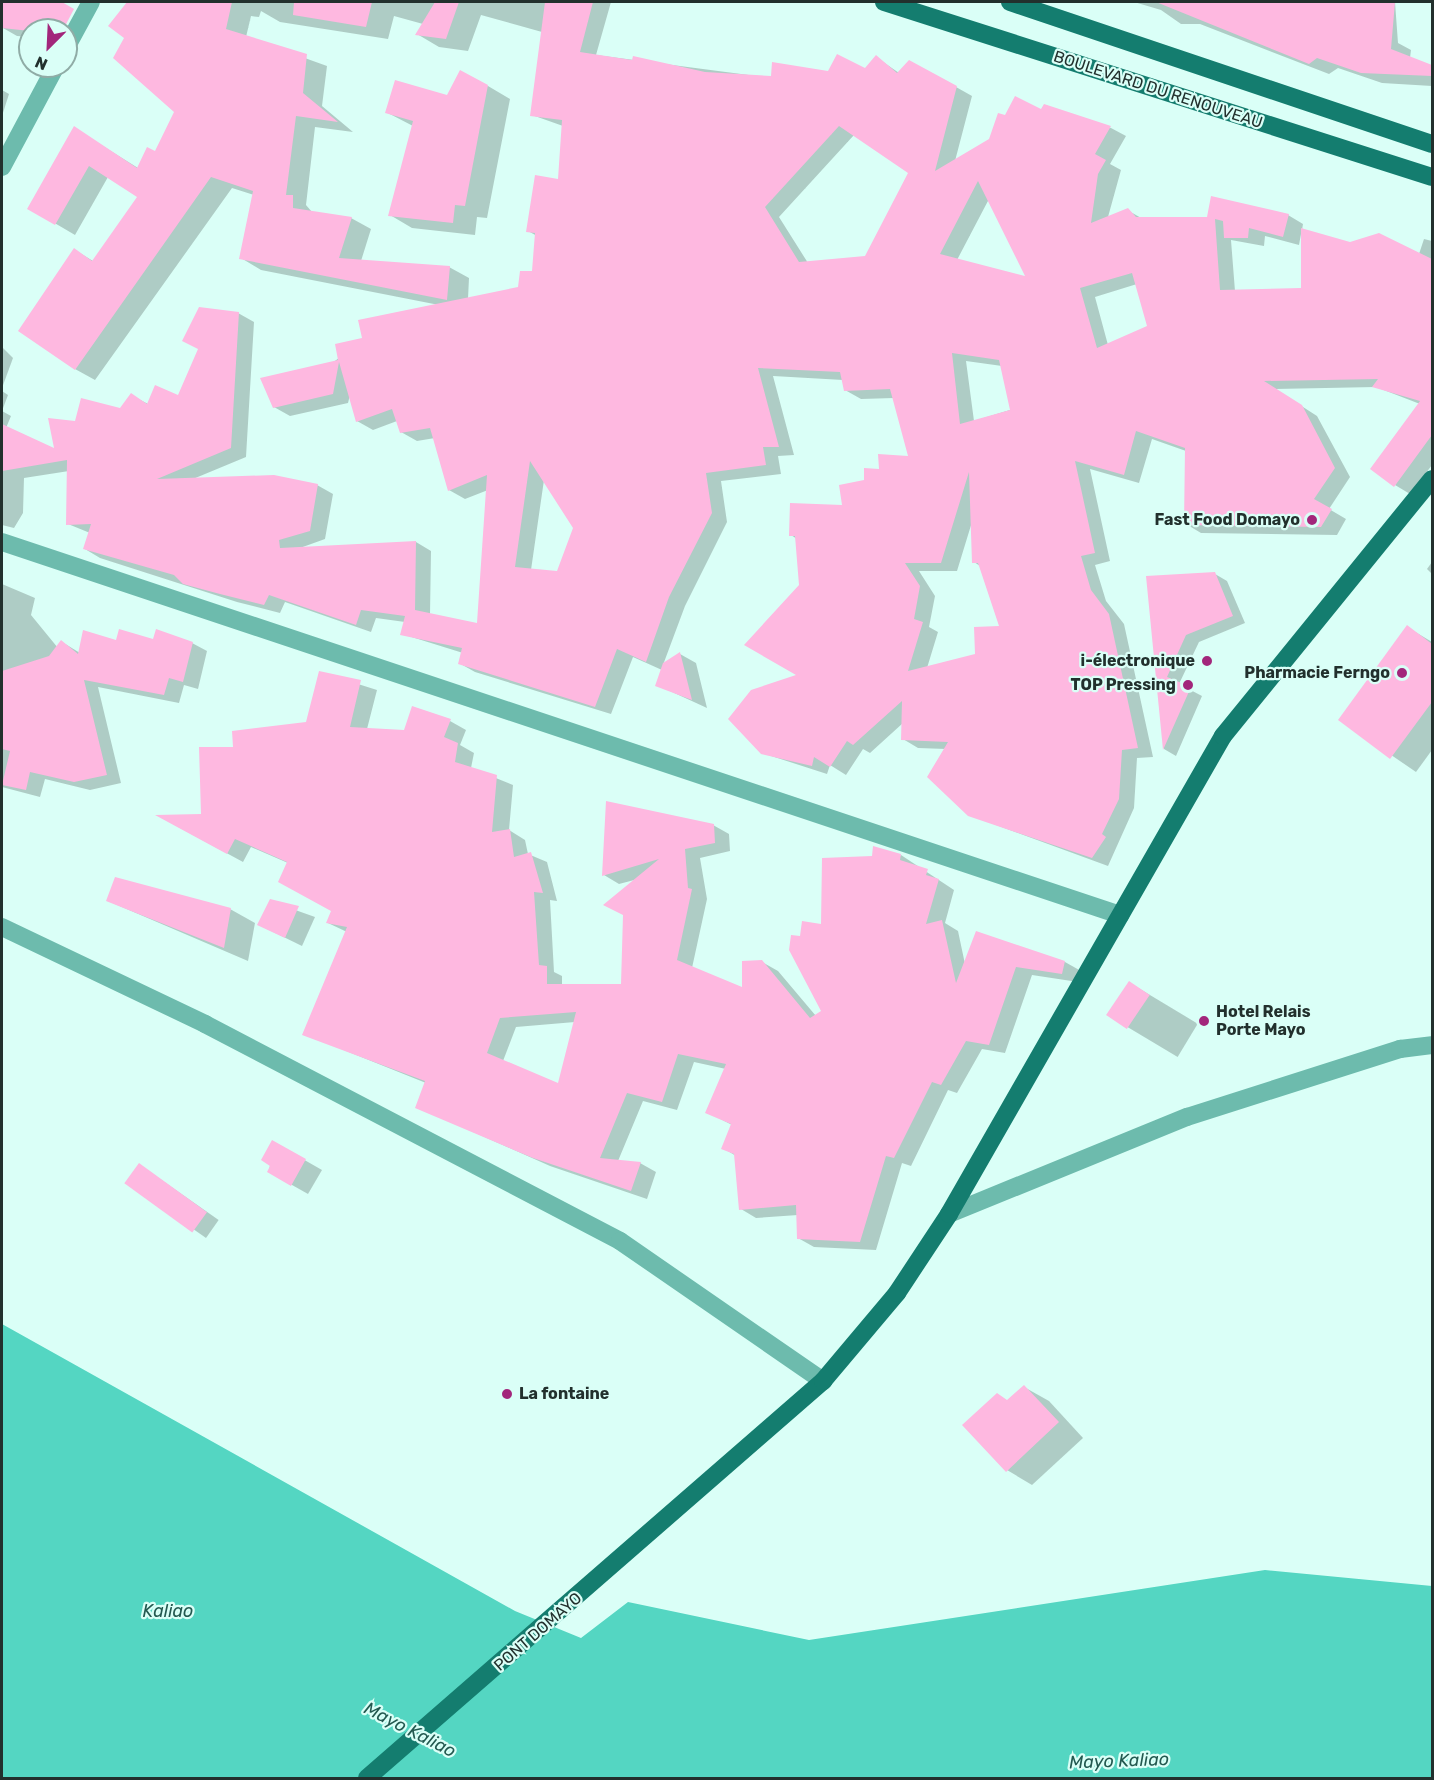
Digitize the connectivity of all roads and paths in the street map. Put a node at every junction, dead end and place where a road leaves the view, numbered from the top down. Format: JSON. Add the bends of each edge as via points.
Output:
{"nodes":[{"id":1,"x":91,"y":2,"type":"edge"},
{"id":2,"x":884,"y":2,"type":"edge"},
{"id":3,"x":1010,"y":2,"type":"edge"},
{"id":4,"x":78,"y":26,"type":"edge"},
{"id":5,"x":50,"y":78,"type":"edge"},
{"id":6,"x":1432,"y":144,"type":"edge"},
{"id":7,"x":2,"y":167,"type":"edge"},
{"id":8,"x":1432,"y":177,"type":"edge"},
{"id":9,"x":1432,"y":479,"type":"edge"},
{"id":10,"x":2,"y":542,"type":"edge"},
{"id":11,"x":1120,"y":915,"type":"junction"},
{"id":12,"x":2,"y":927,"type":"edge"},
{"id":13,"x":1432,"y":1045,"type":"edge"},
{"id":14,"x":949,"y":1214,"type":"junction"},
{"id":15,"x":823,"y":1381,"type":"junction"},
{"id":16,"x":367,"y":1779,"type":"edge"}],
"edges":[{"from":1,"to":4,"type":"street"},
{"from":2,"to":8,"type":"main road","name":"BOULEVARD DU RENOUVEAU"},
{"from":3,"to":6,"type":"main road"},
{"from":5,"to":7,"type":"street"},
{"from":9,"to":11,"type":"main road","name":"PONT DOMAYO","via":[[1223,736]]},
{"from":10,"to":11,"type":"street"},
{"from":11,"to":14,"type":"main road","name":"PONT DOMAYO"},
{"from":12,"to":15,"type":"street","via":[[206,1024],[620,1241]]},
{"from":13,"to":14,"type":"street","via":[[1400,1050],[1187,1118]]},
{"from":14,"to":15,"type":"main road","name":"PONT DOMAYO","via":[[897,1293]]},
{"from":15,"to":16,"type":"main road","name":"PONT DOMAYO"}]}
